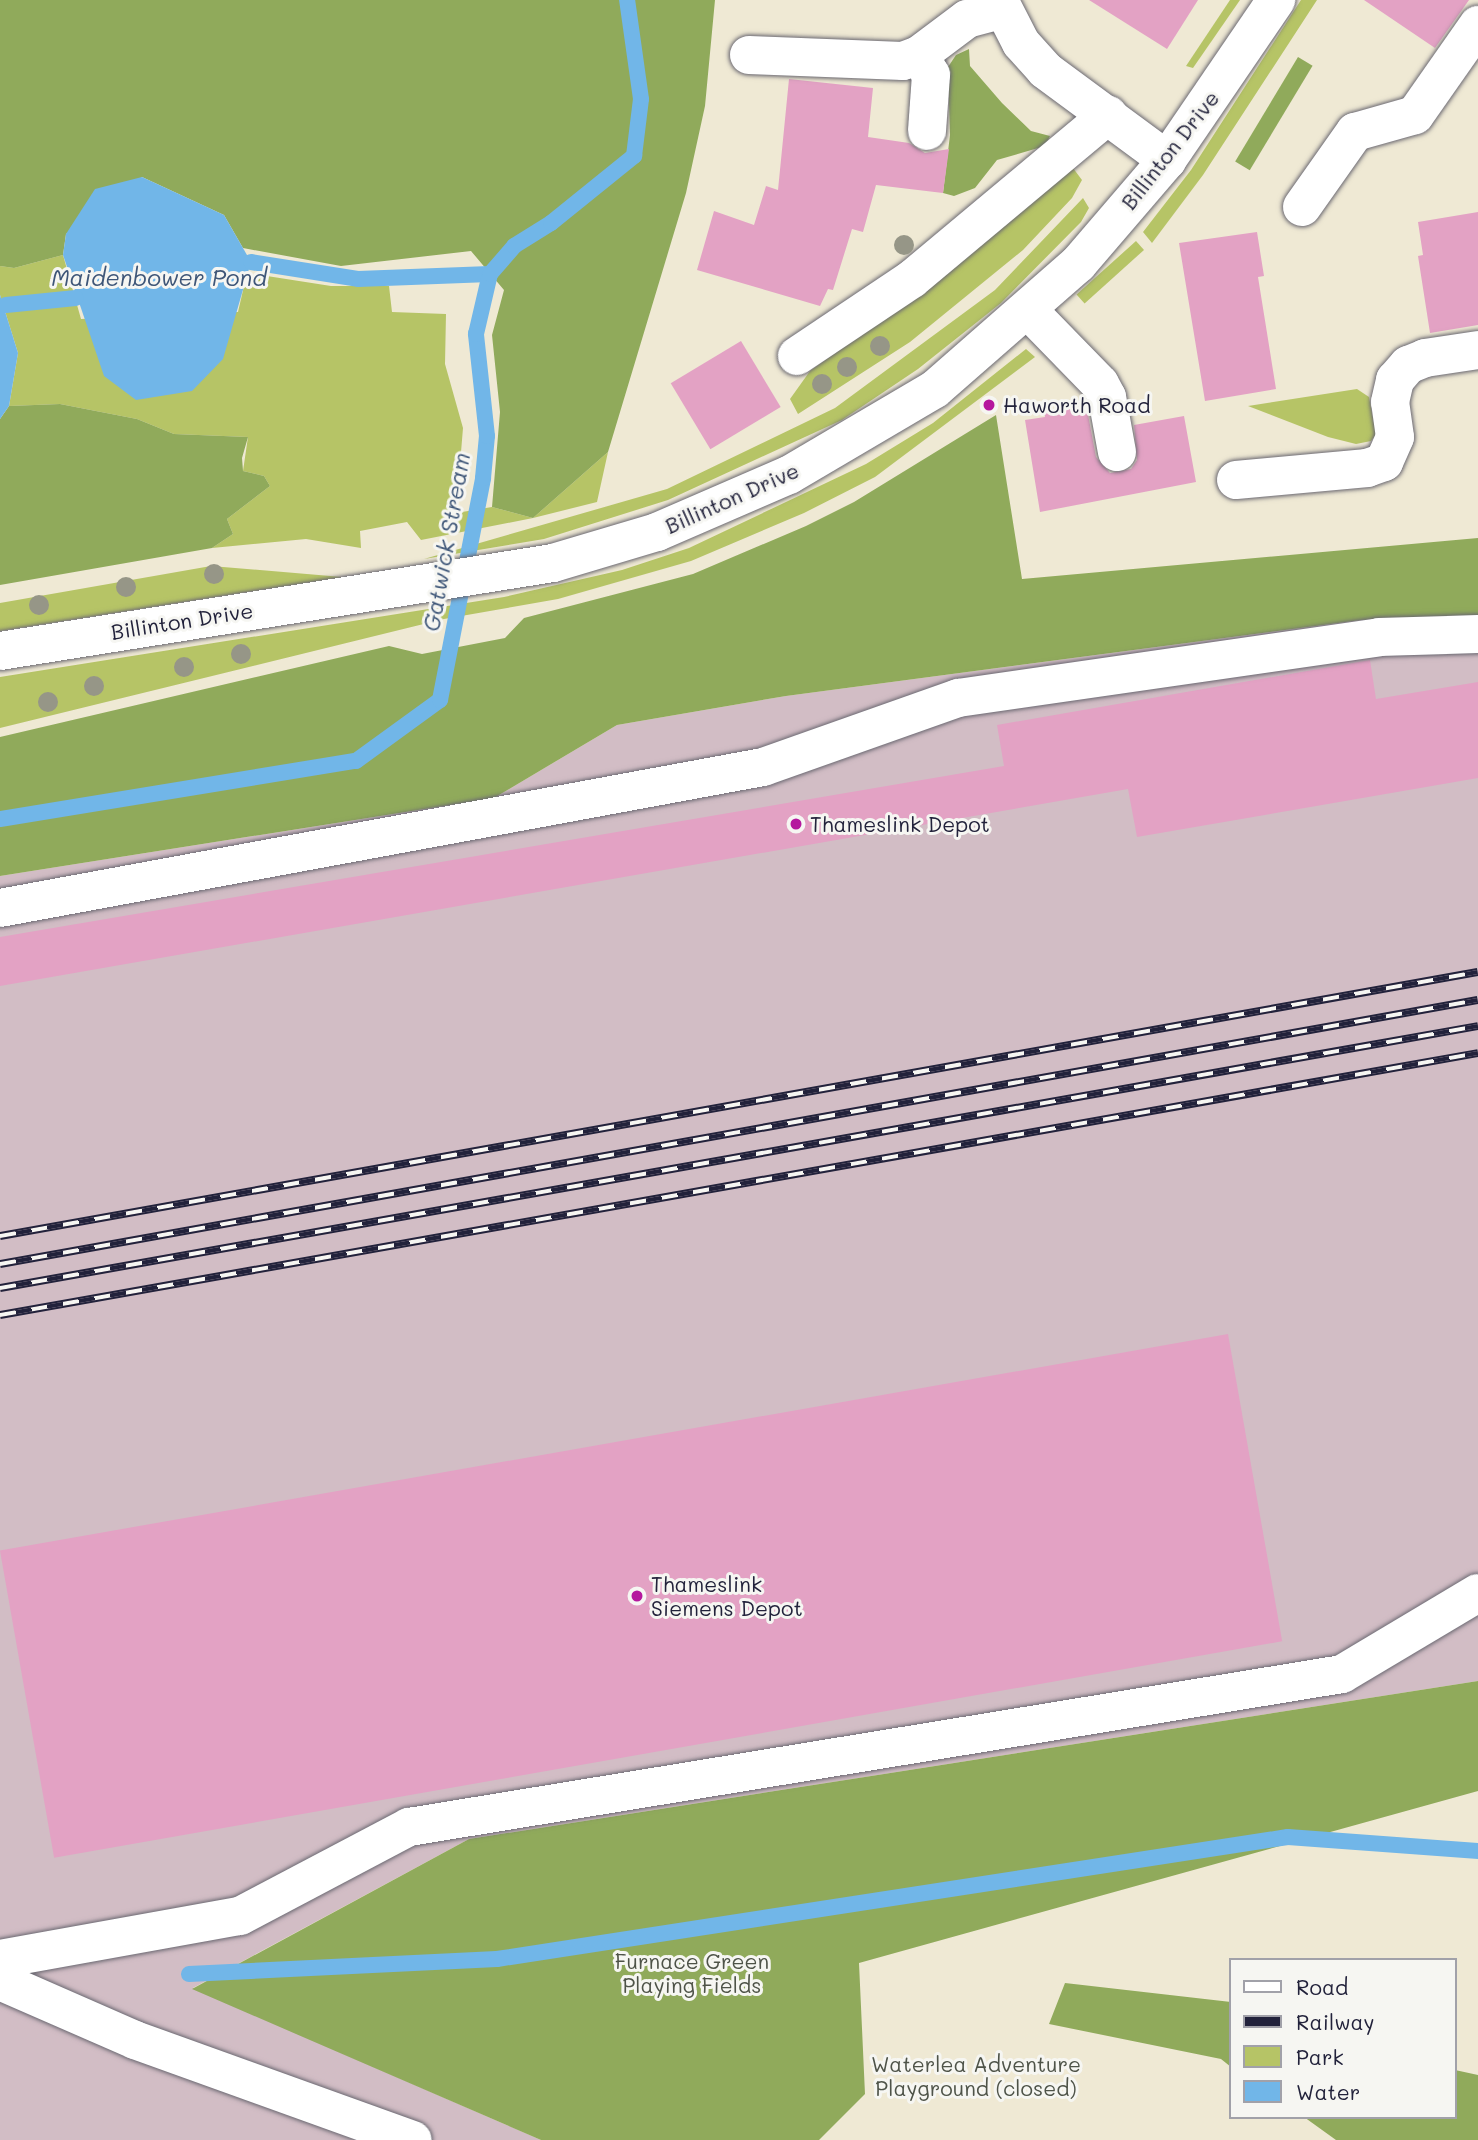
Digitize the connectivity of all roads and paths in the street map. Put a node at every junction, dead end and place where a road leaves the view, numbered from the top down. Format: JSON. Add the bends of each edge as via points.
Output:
{"nodes":[{"id":1,"x":1276,"y":0,"type":"edge"},
{"id":2,"x":1000,"y":5,"type":"edge"},
{"id":3,"x":1478,"y":25,"type":"edge"},
{"id":4,"x":749,"y":55,"type":"dead end"},
{"id":5,"x":919,"y":55,"type":"junction"},
{"id":6,"x":1108,"y":115,"type":"junction"},
{"id":7,"x":927,"y":131,"type":"dead end"},
{"id":8,"x":1167,"y":160,"type":"junction"},
{"id":9,"x":1302,"y":207,"type":"dead end"},
{"id":10,"x":1028,"y":310,"type":"junction"},
{"id":11,"x":1478,"y":350,"type":"edge"},
{"id":12,"x":797,"y":356,"type":"dead end"},
{"id":13,"x":1117,"y":452,"type":"dead end"},
{"id":14,"x":1236,"y":480,"type":"dead end"},
{"id":15,"x":1478,"y":634,"type":"edge"},
{"id":16,"x":0,"y":650,"type":"edge"},
{"id":17,"x":0,"y":908,"type":"edge"},
{"id":18,"x":1478,"y":1592,"type":"edge"},
{"id":19,"x":0,"y":1959,"type":"edge"},
{"id":20,"x":0,"y":1981,"type":"edge"},
{"id":21,"x":413,"y":2140,"type":"edge"}],
"edges":[{"from":1,"to":8,"type":"street","name":"Billinton Drive"},
{"from":2,"to":5,"type":"street","via":[[967,19]]},
{"from":2,"to":6,"type":"street","via":[[1045,70]]},
{"from":3,"to":9,"type":"street","via":[[1415,115],[1355,132]]},
{"from":4,"to":5,"type":"street","via":[[883,62]]},
{"from":5,"to":7,"type":"street","via":[[931,75]]},
{"from":6,"to":8,"type":"street"},
{"from":6,"to":12,"type":"street","via":[[912,279]]},
{"from":8,"to":10,"type":"street","name":"Billinton Drive","via":[[1078,264]]},
{"from":10,"to":13,"type":"street","via":[[1100,384],[1107,397]]},
{"from":10,"to":16,"type":"street","name":"Billinton Drive","via":[[935,389],[789,475],[657,531],[553,563]]},
{"from":11,"to":14,"type":"street","via":[[1425,358],[1408,365],[1395,380],[1391,402],[1395,437],[1384,462],[1367,468]]},
{"from":15,"to":17,"type":"street","via":[[1379,637],[958,698],[763,767]]},
{"from":18,"to":19,"type":"street","via":[[1342,1674],[409,1827],[240,1916]]},
{"from":20,"to":21,"type":"street","via":[[135,2040]]}]}
